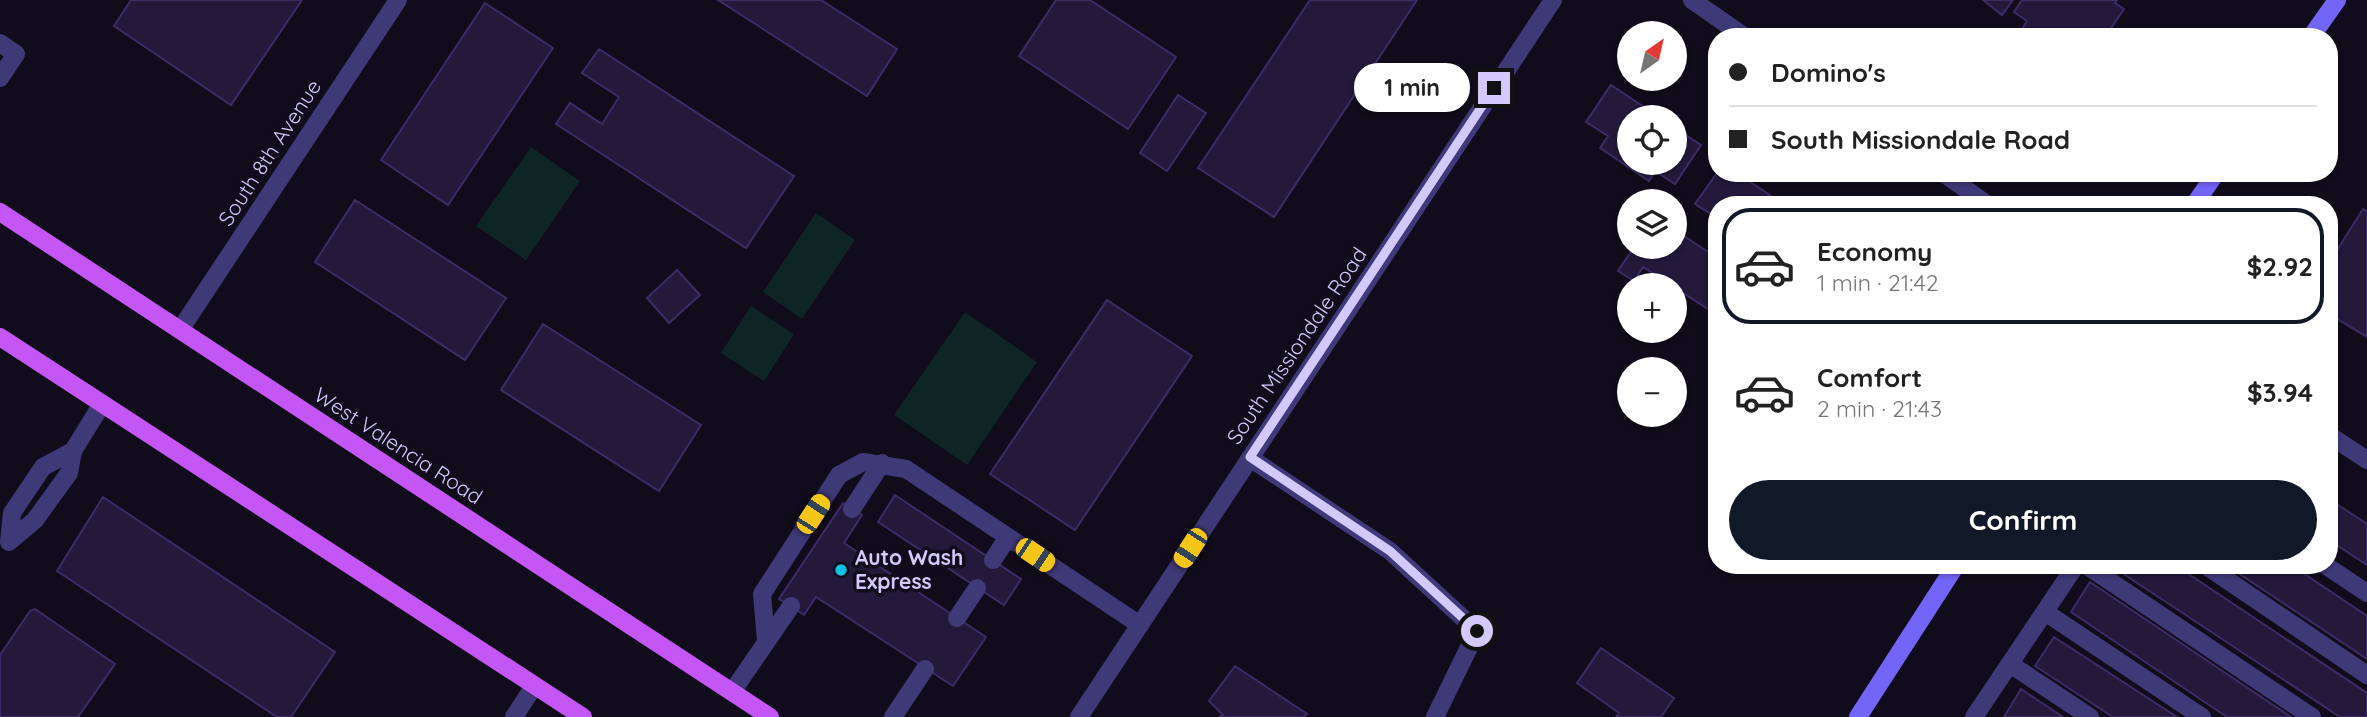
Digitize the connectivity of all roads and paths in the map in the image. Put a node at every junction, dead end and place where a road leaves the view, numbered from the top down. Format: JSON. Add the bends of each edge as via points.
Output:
{"nodes":[{"id":1,"x":398,"y":0,"type":"edge"},
{"id":2,"x":1553,"y":0,"type":"edge"},
{"id":3,"x":1692,"y":0,"type":"edge"},
{"id":4,"x":2337,"y":0,"type":"edge"},
{"id":5,"x":1732,"y":28,"type":"edge"},
{"id":6,"x":2317,"y":28,"type":"edge"},
{"id":7,"x":0,"y":43,"type":"edge"},
{"id":8,"x":0,"y":78,"type":"edge"},
{"id":9,"x":1956,"y":182,"type":"edge"},
{"id":10,"x":1975,"y":196,"type":"edge"},
{"id":11,"x":0,"y":212,"type":"edge"},
{"id":12,"x":180,"y":330,"type":"junction"},
{"id":13,"x":0,"y":337,"type":"edge"},
{"id":14,"x":103,"y":404,"type":"junction"},
{"id":15,"x":2338,"y":441,"type":"edge"},
{"id":16,"x":73,"y":451,"type":"junction"},
{"id":17,"x":1250,"y":457,"type":"junction"},
{"id":18,"x":2367,"y":460,"type":"edge"},
{"id":19,"x":882,"y":464,"type":"junction"},
{"id":20,"x":852,"y":509,"type":"dead end"},
{"id":21,"x":1014,"y":541,"type":"junction"},
{"id":22,"x":993,"y":560,"type":"dead end"},
{"id":23,"x":1950,"y":574,"type":"edge"},
{"id":24,"x":2070,"y":574,"type":"edge"},
{"id":25,"x":2099,"y":574,"type":"edge"},
{"id":26,"x":2218,"y":574,"type":"edge"},
{"id":27,"x":2338,"y":574,"type":"edge"},
{"id":28,"x":977,"y":588,"type":"dead end"},
{"id":29,"x":2367,"y":593,"type":"edge"},
{"id":30,"x":790,"y":606,"type":"dead end"},
{"id":31,"x":2045,"y":612,"type":"junction"},
{"id":32,"x":957,"y":618,"type":"dead end"},
{"id":33,"x":1140,"y":625,"type":"junction"},
{"id":34,"x":766,"y":640,"type":"junction"},
{"id":35,"x":2010,"y":664,"type":"junction"},
{"id":36,"x":925,"y":668,"type":"dead end"},
{"id":37,"x":2367,"y":675,"type":"edge"},
{"id":38,"x":534,"y":686,"type":"junction"},
{"id":39,"x":732,"y":692,"type":"junction"},
{"id":40,"x":514,"y":717,"type":"edge"},
{"id":41,"x":583,"y":717,"type":"edge"},
{"id":42,"x":770,"y":717,"type":"edge"},
{"id":43,"x":893,"y":717,"type":"edge"},
{"id":44,"x":1079,"y":717,"type":"edge"},
{"id":45,"x":1435,"y":717,"type":"edge"},
{"id":46,"x":1858,"y":717,"type":"edge"},
{"id":47,"x":1975,"y":717,"type":"edge"},
{"id":48,"x":2090,"y":717,"type":"edge"},
{"id":49,"x":2202,"y":717,"type":"edge"},
{"id":50,"x":2312,"y":717,"type":"edge"}],
"edges":[{"from":1,"to":12,"type":"street","name":"South 8th Avenue"},
{"from":2,"to":17,"type":"street","name":"South Missiondale Road"},
{"from":3,"to":5,"type":"street"},
{"from":4,"to":6,"type":"street"},
{"from":7,"to":8,"type":"street","via":[[16,54]]},
{"from":9,"to":10,"type":"street"},
{"from":11,"to":12,"type":"main road","name":"West Valencia Road"},
{"from":12,"to":39,"type":"main road","name":"West Valencia Road"},
{"from":13,"to":14,"type":"main road"},
{"from":14,"to":16,"type":"street"},
{"from":14,"to":38,"type":"main road"},
{"from":15,"to":18,"type":"street"},
{"from":16,"to":16,"type":"street","via":[[43,467],[12,513],[9,542],[35,520],[69,473]]},
{"from":17,"to":33,"type":"street","name":"South Missiondale Road"},
{"from":17,"to":45,"type":"street","via":[[1390,551],[1477,631]]},
{"from":19,"to":20,"type":"street"},
{"from":19,"to":21,"type":"street","via":[[906,469]]},
{"from":19,"to":34,"type":"street","via":[[863,462],[839,475],[762,594]]},
{"from":21,"to":22,"type":"street","via":[[1004,543]]},
{"from":21,"to":33,"type":"street"},
{"from":23,"to":46,"type":"street"},
{"from":24,"to":31,"type":"street"},
{"from":25,"to":50,"type":"street"},
{"from":26,"to":37,"type":"street"},
{"from":27,"to":29,"type":"street"},
{"from":28,"to":32,"type":"street"},
{"from":30,"to":34,"type":"street"},
{"from":31,"to":35,"type":"street"},
{"from":31,"to":49,"type":"street"},
{"from":33,"to":44,"type":"street","name":"South Missiondale Road"},
{"from":34,"to":39,"type":"street"},
{"from":35,"to":47,"type":"street"},
{"from":35,"to":48,"type":"street"},
{"from":36,"to":43,"type":"street"},
{"from":38,"to":40,"type":"street"},
{"from":38,"to":41,"type":"main road"},
{"from":39,"to":42,"type":"main road","name":"West Valencia Road"}]}
